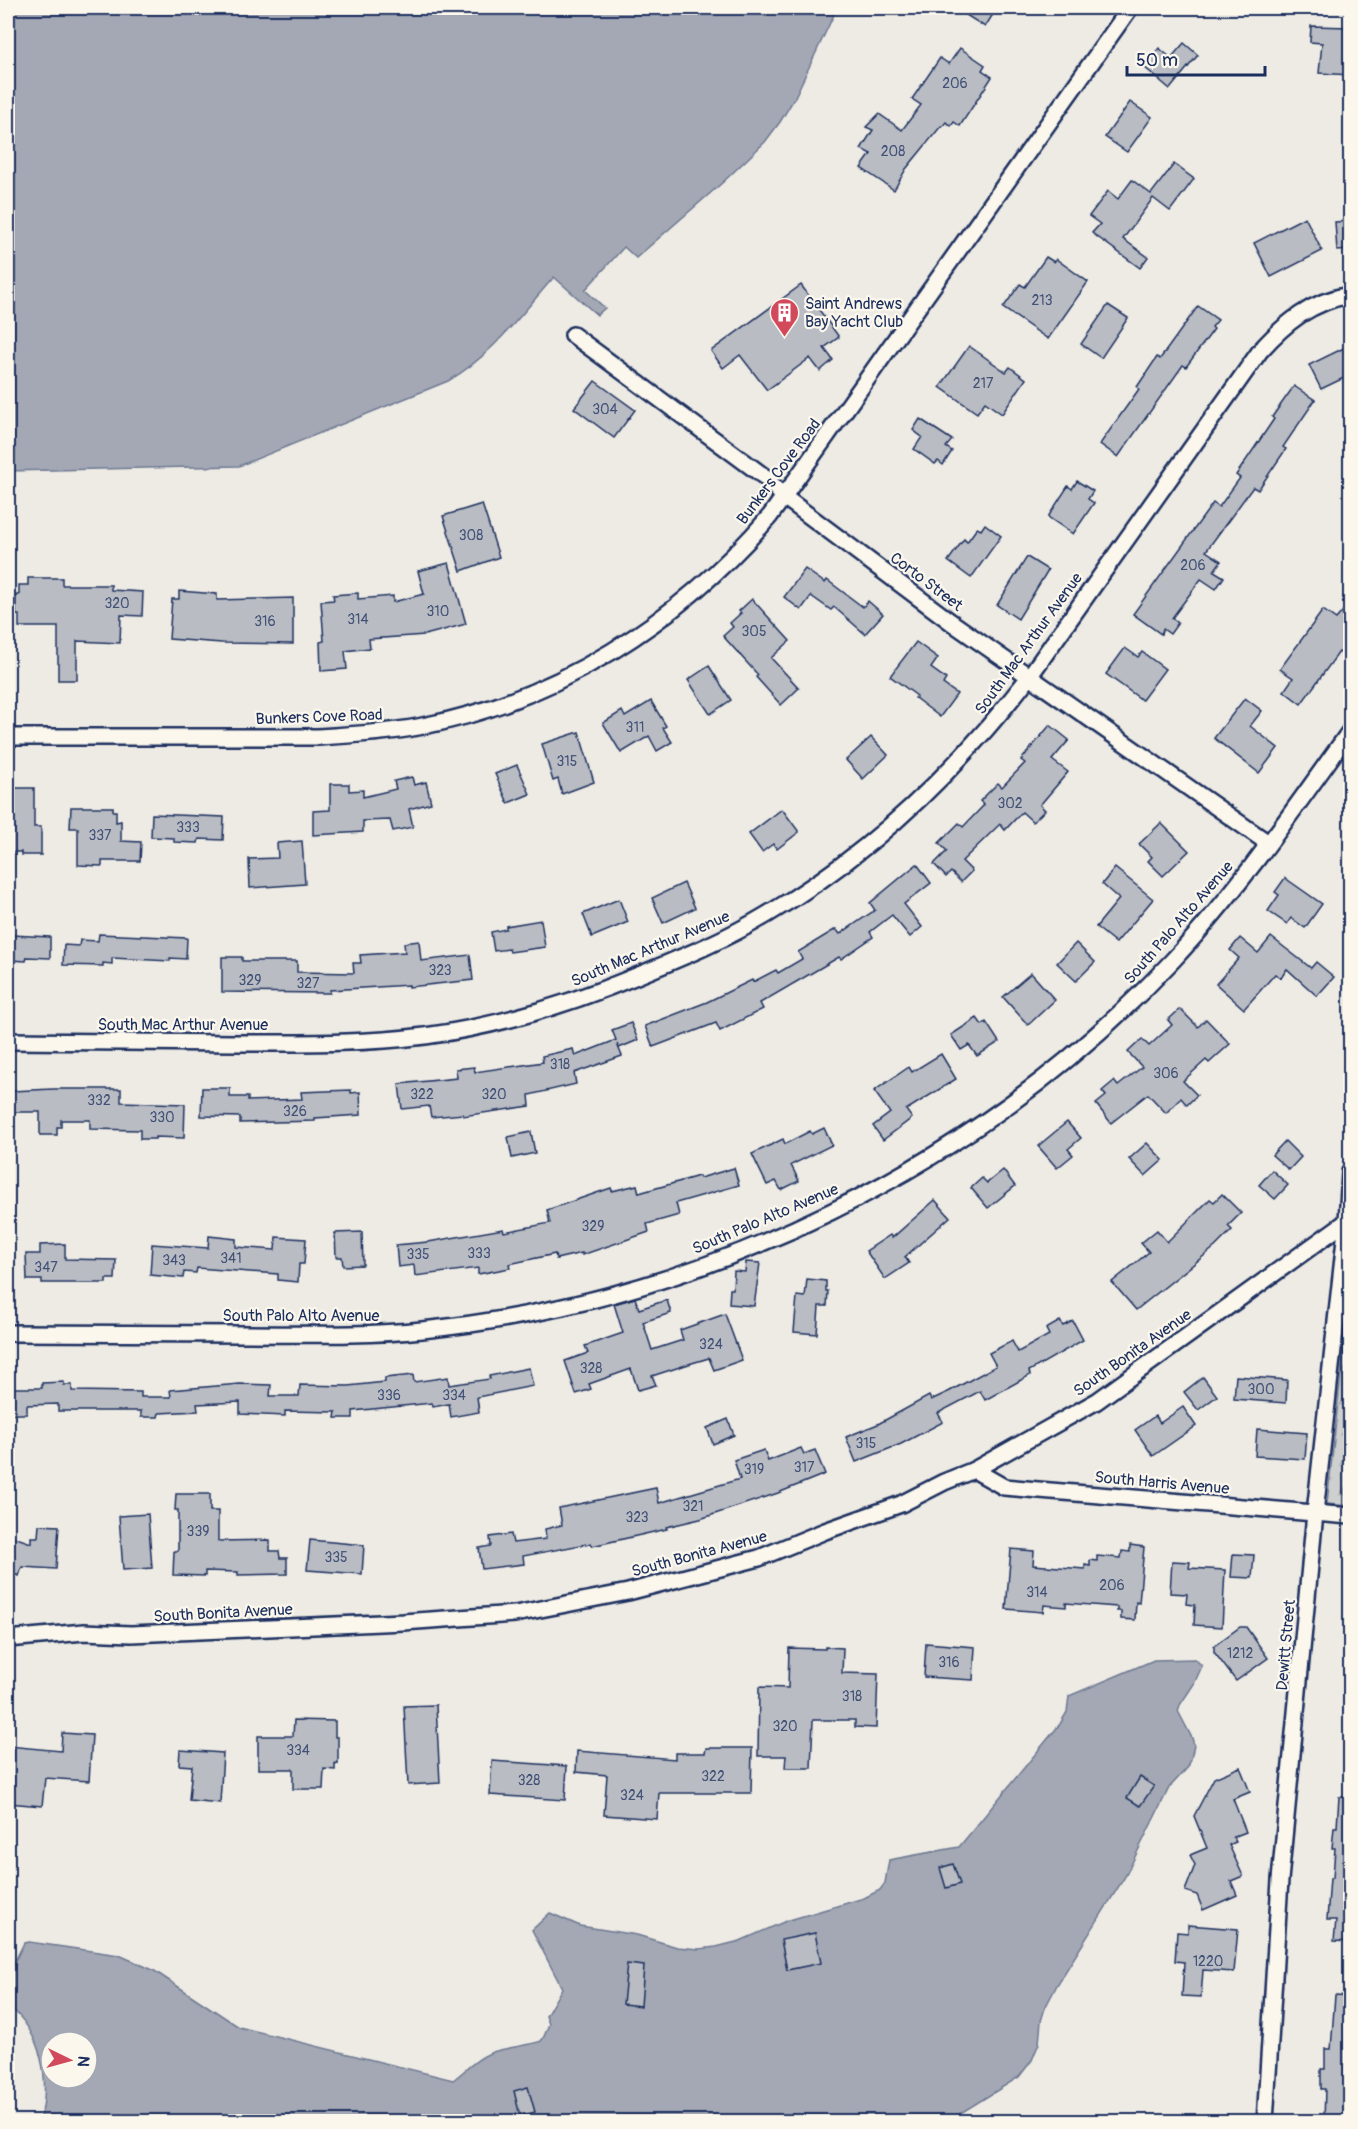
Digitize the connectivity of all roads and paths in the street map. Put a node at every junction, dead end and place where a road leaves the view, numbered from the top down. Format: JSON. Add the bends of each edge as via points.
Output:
{"nodes":[{"id":1,"x":1130,"y":8,"type":"edge"},
{"id":2,"x":1350,"y":295,"type":"edge"},
{"id":3,"x":573,"y":335,"type":"dead end"},
{"id":4,"x":784,"y":497,"type":"junction"},
{"id":5,"x":1029,"y":677,"type":"junction"},
{"id":6,"x":1350,"y":731,"type":"edge"},
{"id":7,"x":8,"y":737,"type":"edge"},
{"id":8,"x":1268,"y":843,"type":"junction"},
{"id":9,"x":8,"y":1041,"type":"edge"},
{"id":10,"x":1350,"y":1172,"type":"edge"},
{"id":11,"x":1349,"y":1220,"type":"edge"},
{"id":12,"x":8,"y":1333,"type":"edge"},
{"id":13,"x":974,"y":1470,"type":"junction"},
{"id":14,"x":1315,"y":1513,"type":"junction"},
{"id":15,"x":1350,"y":1516,"type":"edge"},
{"id":16,"x":8,"y":1639,"type":"edge"},
{"id":17,"x":1265,"y":2121,"type":"edge"}],
"edges":[{"from":1,"to":4,"type":"street","name":"Bunkers Cove Road"},
{"from":2,"to":5,"type":"street","name":"South Mac Arthur Avenue","via":[[1329,299],[1304,312],[1260,351]]},
{"from":3,"to":4,"type":"street","name":"Corto Street","via":[[765,477]]},
{"from":4,"to":5,"type":"street","name":"Corto Street"},
{"from":4,"to":7,"type":"street","name":"Bunkers Cove Road","via":[[725,565],[651,627],[573,673],[475,713],[419,727],[358,735]]},
{"from":5,"to":8,"type":"street","name":"Corto Street"},
{"from":5,"to":9,"type":"street","name":"South Mac Arthur Avenue","via":[[940,779],[820,880],[719,940],[567,1003],[446,1033],[360,1042]]},
{"from":6,"to":8,"type":"street","name":"South Palo Alto Avenue"},
{"from":8,"to":12,"type":"street","name":"South Palo Alto Avenue","via":[[1176,957],[1054,1070],[932,1156],[850,1202],[757,1245],[607,1295],[528,1314],[440,1328],[330,1334]]},
{"from":10,"to":11,"type":"street","name":"Dewitt Street"},
{"from":11,"to":13,"type":"street","name":"South Bonita Avenue","via":[[1098,1401]]},
{"from":11,"to":14,"type":"street","name":"Dewitt Street"},
{"from":13,"to":14,"type":"street","name":"South Harris Avenue","via":[[1004,1487]]},
{"from":13,"to":16,"type":"street","name":"South Bonita Avenue","via":[[901,1504],[759,1558],[628,1592],[515,1614],[131,1634],[84,1632]]},
{"from":14,"to":15,"type":"street","name":"South Harris Avenue"},
{"from":14,"to":17,"type":"street","name":"Dewitt Street","via":[[1280,1880]]}]}
